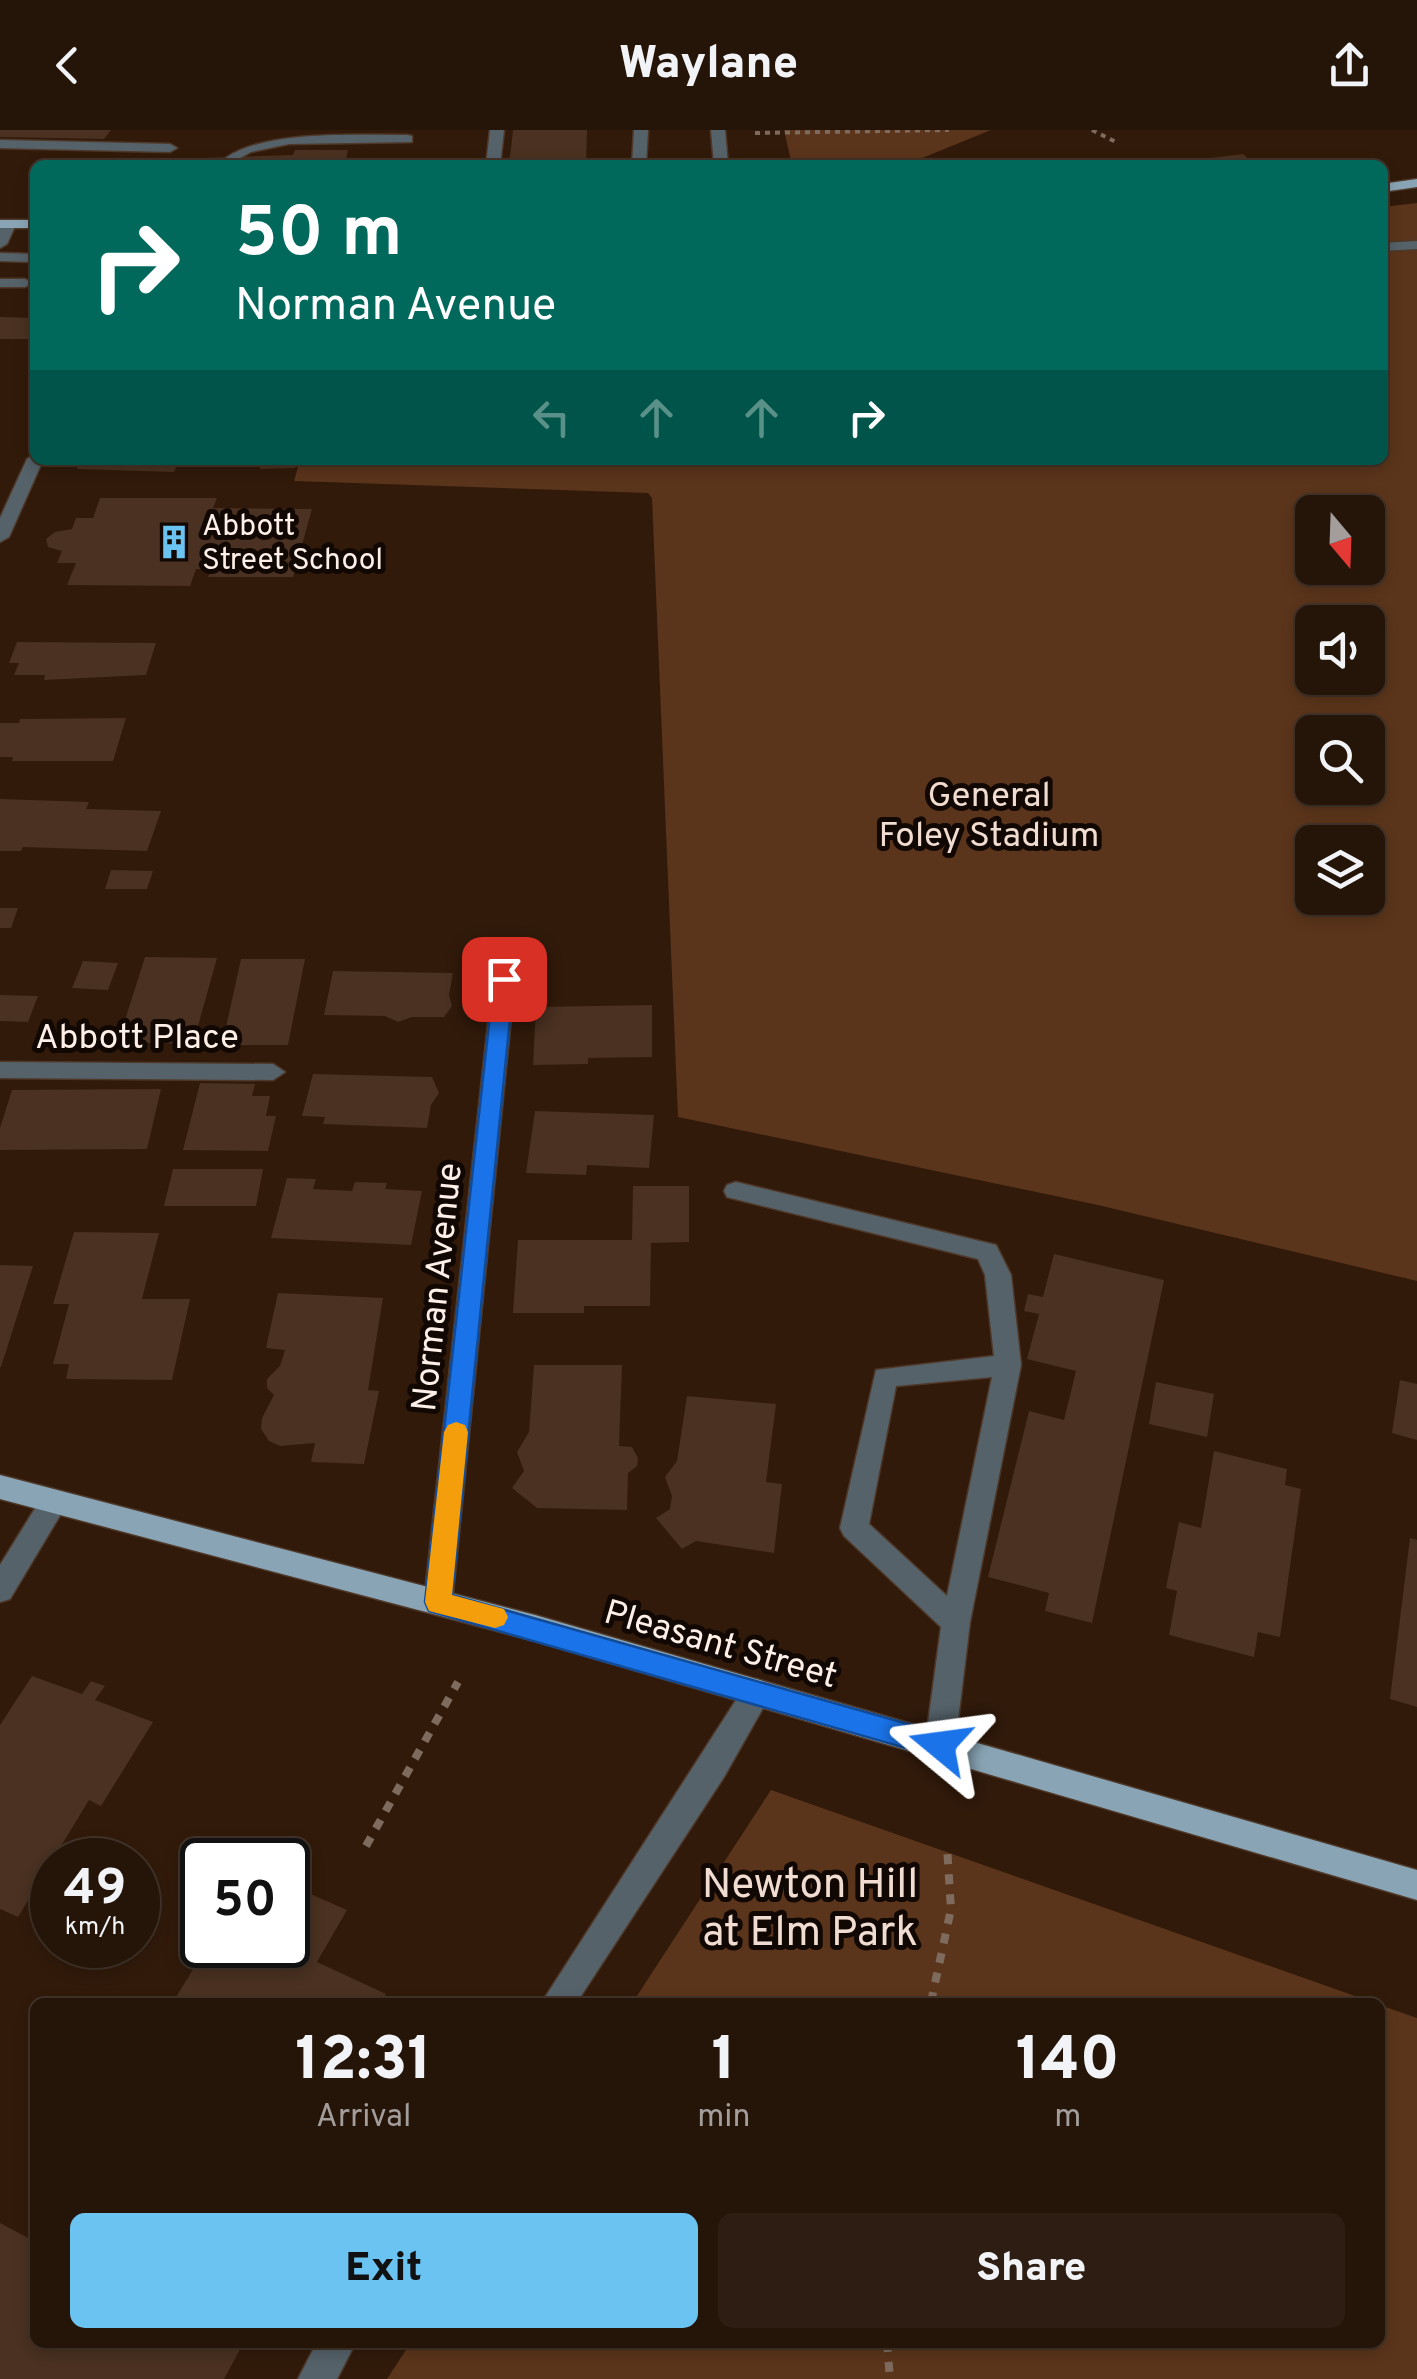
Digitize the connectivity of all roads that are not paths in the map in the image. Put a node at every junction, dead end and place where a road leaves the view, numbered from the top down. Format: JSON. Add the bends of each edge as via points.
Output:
{"nodes":[{"id":1,"x":131,"y":130,"type":"edge"},
{"id":2,"x":178,"y":130,"type":"edge"},
{"id":3,"x":497,"y":130,"type":"edge"},
{"id":4,"x":641,"y":130,"type":"edge"},
{"id":5,"x":718,"y":130,"type":"edge"},
{"id":6,"x":407,"y":140,"type":"dead end"},
{"id":7,"x":0,"y":144,"type":"edge"},
{"id":8,"x":121,"y":148,"type":"junction"},
{"id":9,"x":170,"y":148,"type":"junction"},
{"id":10,"x":233,"y":158,"type":"dead end"},
{"id":11,"x":114,"y":160,"type":"edge"},
{"id":12,"x":165,"y":160,"type":"edge"},
{"id":13,"x":494,"y":160,"type":"edge"},
{"id":14,"x":639,"y":160,"type":"edge"},
{"id":15,"x":721,"y":160,"type":"edge"},
{"id":16,"x":1417,"y":183,"type":"edge"},
{"id":17,"x":1388,"y":187,"type":"edge"},
{"id":18,"x":5,"y":224,"type":"edge"},
{"id":19,"x":0,"y":244,"type":"edge"},
{"id":20,"x":1417,"y":246,"type":"edge"},
{"id":21,"x":1388,"y":247,"type":"edge"},
{"id":22,"x":0,"y":256,"type":"edge"},
{"id":23,"x":30,"y":258,"type":"edge"},
{"id":24,"x":0,"y":283,"type":"edge"},
{"id":25,"x":25,"y":283,"type":"dead end"},
{"id":26,"x":32,"y":465,"type":"edge"},
{"id":27,"x":0,"y":536,"type":"edge"},
{"id":28,"x":504,"y":979,"type":"dead end"},
{"id":29,"x":0,"y":1070,"type":"edge"},
{"id":30,"x":273,"y":1072,"type":"dead end"},
{"id":31,"x":736,"y":1191,"type":"dead end"},
{"id":32,"x":1008,"y":1366,"type":"junction"},
{"id":33,"x":0,"y":1488,"type":"edge"},
{"id":34,"x":54,"y":1502,"type":"junction"},
{"id":35,"x":0,"y":1590,"type":"edge"},
{"id":36,"x":438,"y":1602,"type":"junction"},
{"id":37,"x":956,"y":1622,"type":"junction"},
{"id":38,"x":757,"y":1692,"type":"junction"},
{"id":39,"x":940,"y":1745,"type":"junction"},
{"id":40,"x":1417,"y":1885,"type":"edge"},
{"id":41,"x":561,"y":1998,"type":"edge"},
{"id":42,"x":334,"y":2348,"type":"edge"},
{"id":43,"x":316,"y":2379,"type":"edge"}],
"edges":[{"from":1,"to":8,"type":"street"},
{"from":2,"to":9,"type":"street"},
{"from":3,"to":13,"type":"street"},
{"from":4,"to":14,"type":"street"},
{"from":5,"to":15,"type":"street"},
{"from":6,"to":10,"type":"street","via":[[273,142]]},
{"from":7,"to":8,"type":"street"},
{"from":8,"to":9,"type":"street"},
{"from":8,"to":11,"type":"street"},
{"from":9,"to":12,"type":"street"},
{"from":16,"to":17,"type":"main road"},
{"from":18,"to":19,"type":"street"},
{"from":20,"to":21,"type":"street"},
{"from":22,"to":23,"type":"street"},
{"from":24,"to":25,"type":"street"},
{"from":26,"to":27,"type":"street"},
{"from":28,"to":36,"type":"street","name":"Norman Avenue"},
{"from":29,"to":30,"type":"street","name":"Abbott Place"},
{"from":31,"to":32,"type":"street","via":[[988,1252],[998,1275]]},
{"from":32,"to":37,"type":"street"},
{"from":32,"to":37,"type":"street","via":[[884,1377],[854,1528]]},
{"from":33,"to":34,"type":"main road","name":"Pleasant Street"},
{"from":34,"to":35,"type":"street"},
{"from":34,"to":36,"type":"main road","name":"Pleasant Street"},
{"from":36,"to":38,"type":"main road","name":"Pleasant Street"},
{"from":37,"to":39,"type":"street"},
{"from":38,"to":39,"type":"main road","name":"Pleasant Street"},
{"from":38,"to":41,"type":"street"},
{"from":39,"to":40,"type":"main road","name":"Pleasant Street"},
{"from":42,"to":43,"type":"street"}]}
